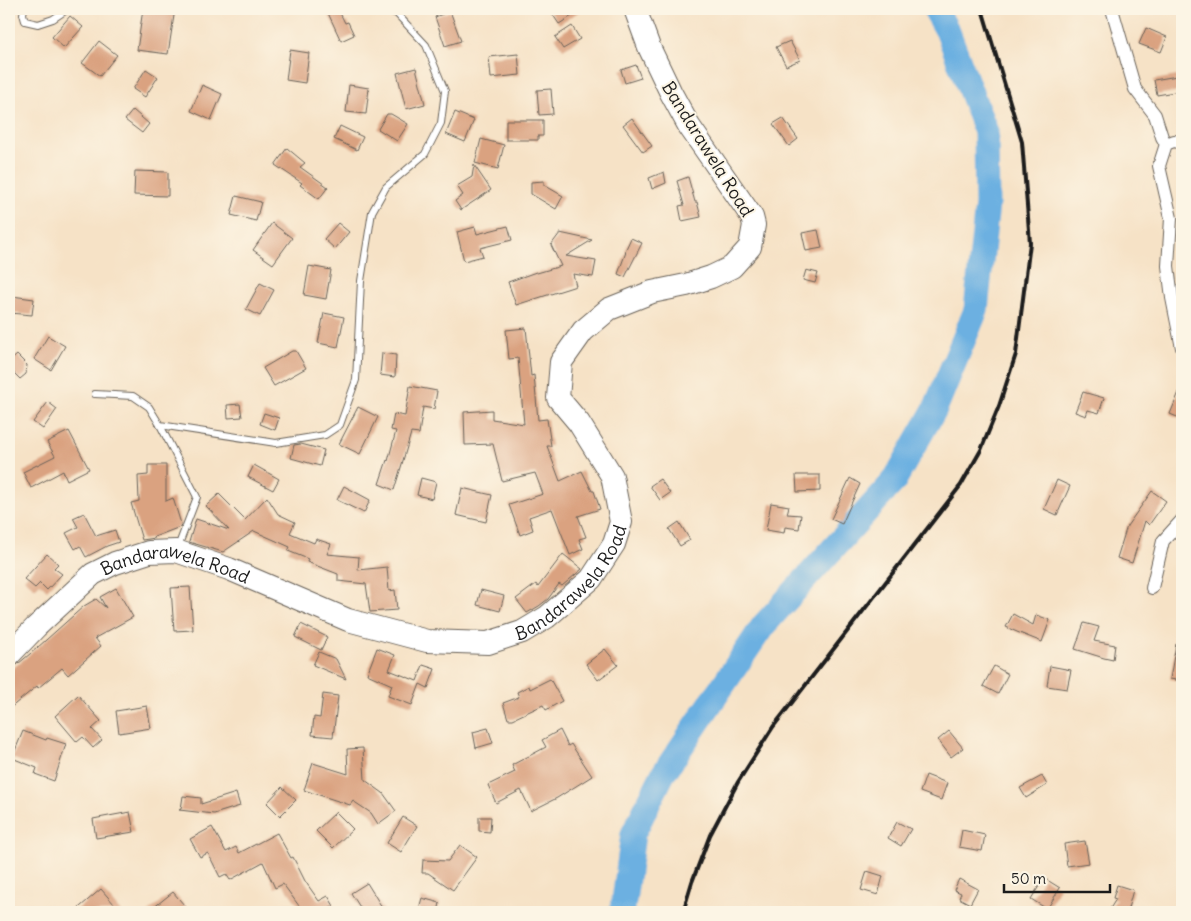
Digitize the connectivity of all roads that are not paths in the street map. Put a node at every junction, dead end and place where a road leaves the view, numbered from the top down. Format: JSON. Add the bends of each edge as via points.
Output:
{"nodes":[{"id":1,"x":24,"y":9,"type":"edge"},
{"id":2,"x":68,"y":9,"type":"edge"},
{"id":3,"x":380,"y":9,"type":"edge"},
{"id":4,"x":635,"y":9,"type":"edge"},
{"id":5,"x":1112,"y":9,"type":"edge"},
{"id":6,"x":1182,"y":143,"type":"edge"},
{"id":7,"x":1166,"y":144,"type":"junction"},
{"id":8,"x":1182,"y":348,"type":"edge"},
{"id":9,"x":95,"y":394,"type":"dead end"},
{"id":10,"x":160,"y":425,"type":"junction"},
{"id":11,"x":1182,"y":520,"type":"edge"},
{"id":12,"x":176,"y":551,"type":"junction"},
{"id":13,"x":1152,"y":588,"type":"dead end"},
{"id":14,"x":9,"y":655,"type":"edge"}],
"edges":[{"from":1,"to":2,"type":"lane","via":[[25,22],[38,24]]},
{"from":3,"to":10,"type":"lane","via":[[396,13],[426,45],[444,90],[441,123],[425,154],[386,187],[372,212],[361,280],[356,380],[340,425],[325,435],[276,443]]},
{"from":4,"to":12,"type":"highway","name":"Bandarawela Road","via":[[671,93],[752,217],[754,225],[750,246],[732,267],[711,277],[652,292],[608,309],[583,331],[561,362],[558,398],[579,422],[612,476],[621,522],[614,544],[591,579],[547,617],[522,632],[488,642],[427,641],[348,620],[229,569]]},
{"from":5,"to":7,"type":"street","via":[[1135,88],[1155,115]]},
{"from":6,"to":7,"type":"street"},
{"from":7,"to":8,"type":"street","via":[[1159,166],[1171,218],[1168,266]]},
{"from":9,"to":10,"type":"lane","via":[[133,396],[149,407]]},
{"from":10,"to":12,"type":"lane","via":[[197,497]]},
{"from":11,"to":13,"type":"street","via":[[1163,541]]},
{"from":12,"to":14,"type":"highway","name":"Bandarawela Road","via":[[148,552],[94,574]]}]}
